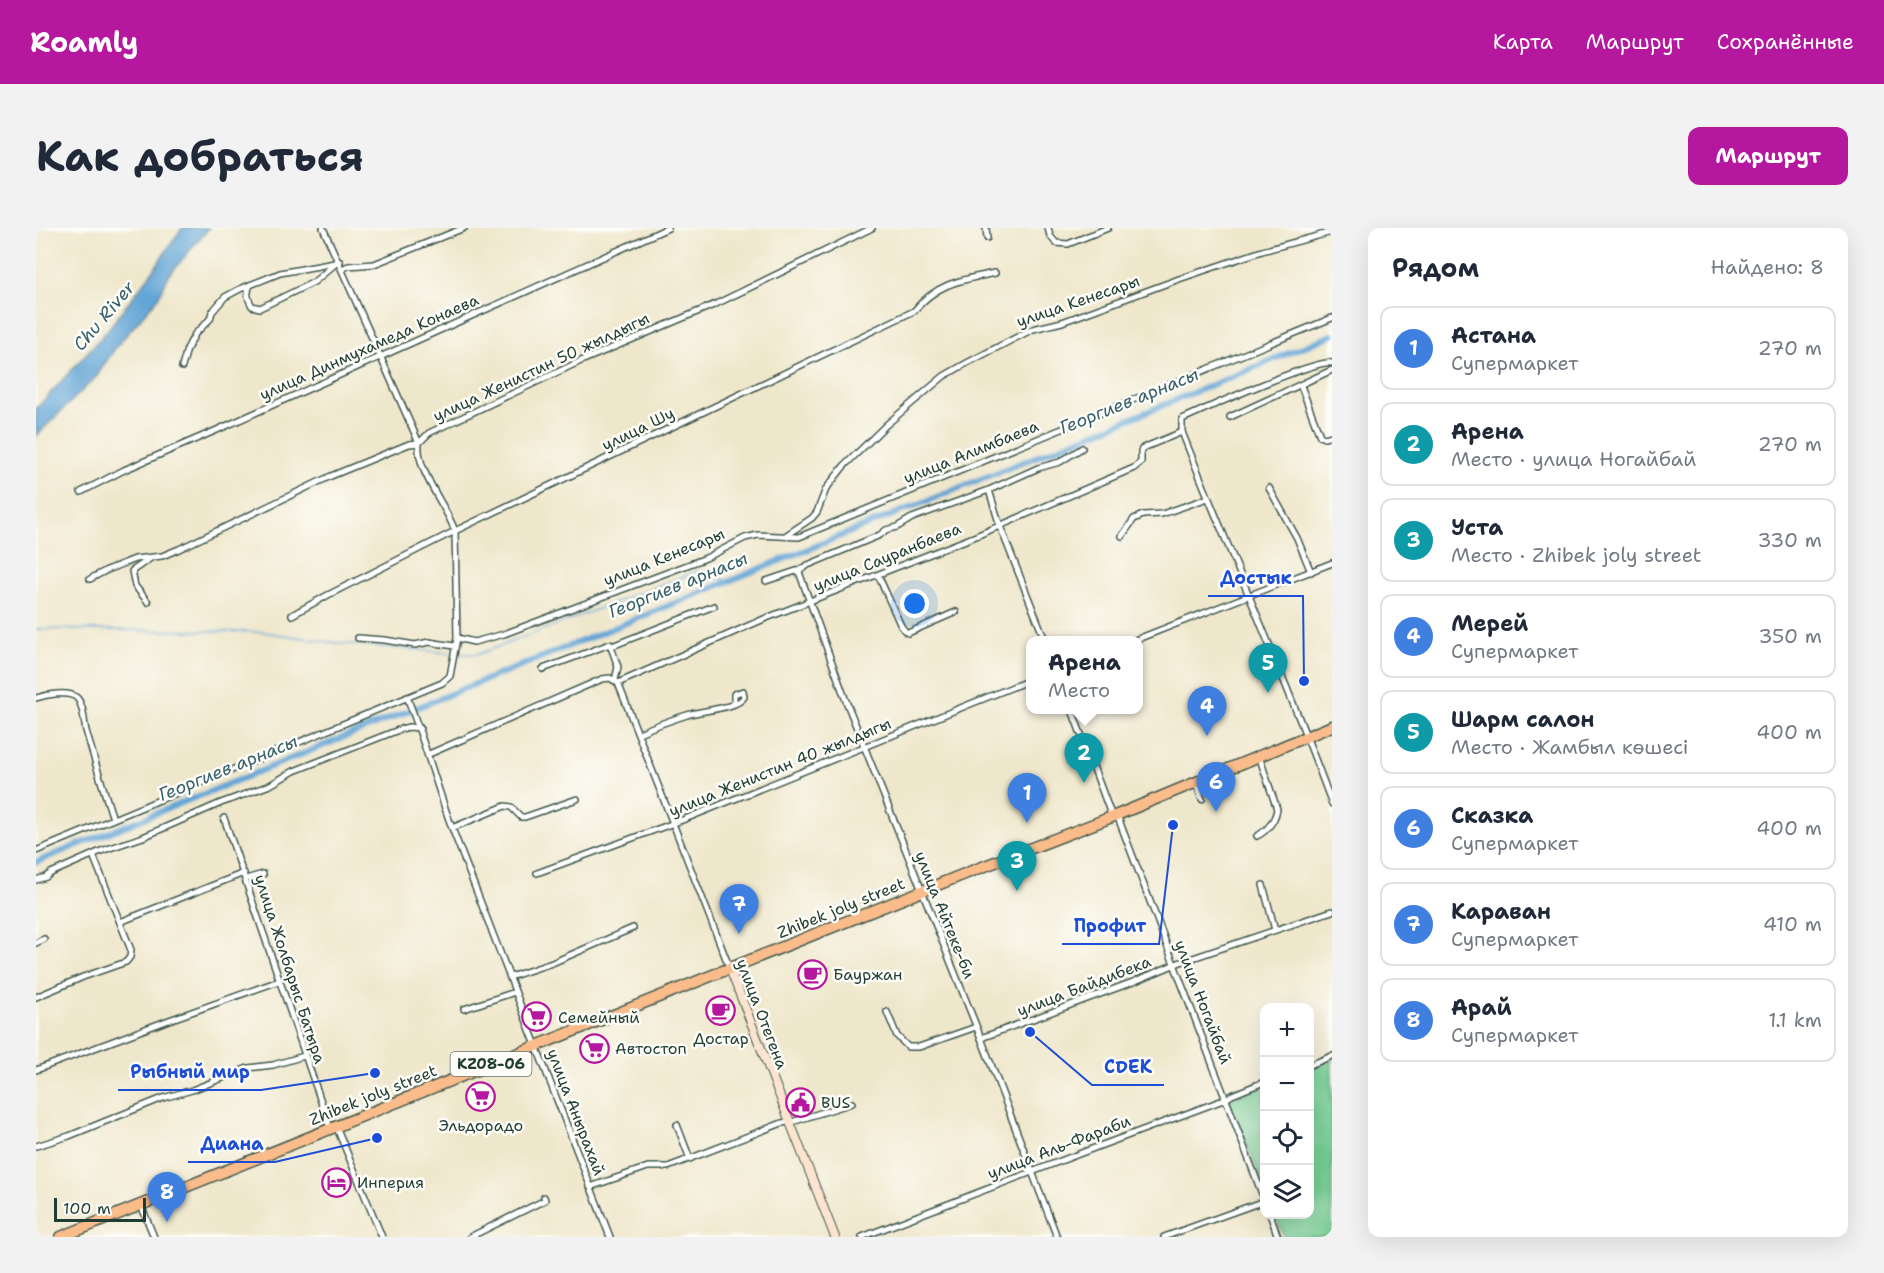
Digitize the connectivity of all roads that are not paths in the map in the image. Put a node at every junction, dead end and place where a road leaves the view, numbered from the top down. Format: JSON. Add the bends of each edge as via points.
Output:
{"nodes":[{"id":1,"x":323,"y":228,"type":"edge"},
{"id":2,"x":464,"y":228,"type":"edge"},
{"id":3,"x":668,"y":228,"type":"edge"},
{"id":4,"x":872,"y":228,"type":"edge"},
{"id":5,"x":986,"y":228,"type":"edge"},
{"id":6,"x":1048,"y":228,"type":"edge"},
{"id":7,"x":1108,"y":228,"type":"edge"},
{"id":8,"x":1332,"y":232,"type":"edge"},
{"id":9,"x":987,"y":238,"type":"dead end"},
{"id":10,"x":340,"y":262,"type":"junction"},
{"id":11,"x":342,"y":269,"type":"junction"},
{"id":12,"x":995,"y":273,"type":"dead end"},
{"id":13,"x":249,"y":285,"type":"junction"},
{"id":14,"x":1332,"y":318,"type":"edge"},
{"id":15,"x":380,"y":357,"type":"junction"},
{"id":16,"x":1332,"y":363,"type":"edge"},
{"id":17,"x":182,"y":367,"type":"dead end"},
{"id":18,"x":1332,"y":370,"type":"edge"},
{"id":19,"x":1301,"y":386,"type":"junction"},
{"id":20,"x":1230,"y":417,"type":"dead end"},
{"id":21,"x":1182,"y":432,"type":"junction"},
{"id":22,"x":1332,"y":436,"type":"edge"},
{"id":23,"x":419,"y":443,"type":"junction"},
{"id":24,"x":1082,"y":448,"type":"dead end"},
{"id":25,"x":1269,"y":488,"type":"dead end"},
{"id":26,"x":989,"y":490,"type":"junction"},
{"id":27,"x":81,"y":492,"type":"dead end"},
{"id":28,"x":1208,"y":498,"type":"junction"},
{"id":29,"x":1000,"y":526,"type":"junction"},
{"id":30,"x":455,"y":531,"type":"junction"},
{"id":31,"x":785,"y":536,"type":"junction"},
{"id":32,"x":1122,"y":536,"type":"dead end"},
{"id":33,"x":151,"y":558,"type":"junction"},
{"id":34,"x":1332,"y":563,"type":"edge"},
{"id":35,"x":798,"y":571,"type":"junction"},
{"id":36,"x":1311,"y":572,"type":"junction"},
{"id":37,"x":879,"y":575,"type":"junction"},
{"id":38,"x":90,"y":579,"type":"dead end"},
{"id":39,"x":766,"y":582,"type":"dead end"},
{"id":40,"x":1251,"y":597,"type":"junction"},
{"id":41,"x":148,"y":602,"type":"dead end"},
{"id":42,"x":809,"y":603,"type":"junction"},
{"id":43,"x":714,"y":606,"type":"dead end"},
{"id":44,"x":956,"y":612,"type":"dead end"},
{"id":45,"x":292,"y":615,"type":"dead end"},
{"id":46,"x":1043,"y":636,"type":"edge"},
{"id":47,"x":1143,"y":637,"type":"edge"},
{"id":48,"x":358,"y":638,"type":"dead end"},
{"id":49,"x":457,"y":638,"type":"junction"},
{"id":50,"x":454,"y":646,"type":"junction"},
{"id":51,"x":612,"y":646,"type":"junction"},
{"id":52,"x":543,"y":669,"type":"dead end"},
{"id":53,"x":617,"y":682,"type":"junction"},
{"id":54,"x":1026,"y":682,"type":"edge"},
{"id":55,"x":407,"y":697,"type":"junction"},
{"id":56,"x":36,"y":698,"type":"edge"},
{"id":57,"x":734,"y":703,"type":"dead end"},
{"id":58,"x":1074,"y":714,"type":"edge"},
{"id":59,"x":418,"y":725,"type":"junction"},
{"id":60,"x":1332,"y":726,"type":"edge"},
{"id":61,"x":639,"y":734,"type":"junction"},
{"id":62,"x":1307,"y":737,"type":"junction"},
{"id":63,"x":865,"y":748,"type":"junction"},
{"id":64,"x":429,"y":754,"type":"junction"},
{"id":65,"x":1259,"y":756,"type":"junction"},
{"id":66,"x":1195,"y":781,"type":"junction"},
{"id":67,"x":577,"y":799,"type":"dead end"},
{"id":68,"x":1202,"y":799,"type":"dead end"},
{"id":69,"x":1332,"y":804,"type":"edge"},
{"id":70,"x":1114,"y":816,"type":"junction"},
{"id":71,"x":224,"y":818,"type":"dead end"},
{"id":72,"x":113,"y":819,"type":"junction"},
{"id":73,"x":674,"y":823,"type":"junction"},
{"id":74,"x":452,"y":828,"type":"junction"},
{"id":75,"x":1257,"y":836,"type":"dead end"},
{"id":76,"x":36,"y":851,"type":"edge"},
{"id":77,"x":93,"y":855,"type":"junction"},
{"id":78,"x":537,"y":873,"type":"dead end"},
{"id":79,"x":263,"y":874,"type":"dead end"},
{"id":80,"x":245,"y":876,"type":"junction"},
{"id":81,"x":36,"y":880,"type":"edge"},
{"id":82,"x":1263,"y":885,"type":"dead end"},
{"id":83,"x":921,"y":891,"type":"junction"},
{"id":84,"x":1332,"y":911,"type":"edge"},
{"id":85,"x":120,"y":922,"type":"junction"},
{"id":86,"x":633,"y":928,"type":"dead end"},
{"id":87,"x":1275,"y":930,"type":"junction"},
{"id":88,"x":44,"y":939,"type":"dead end"},
{"id":89,"x":36,"y":943,"type":"edge"},
{"id":90,"x":1174,"y":965,"type":"junction"},
{"id":91,"x":730,"y":969,"type":"junction"},
{"id":92,"x":510,"y":977,"type":"junction"},
{"id":93,"x":279,"y":981,"type":"junction"},
{"id":94,"x":515,"y":992,"type":"junction"},
{"id":95,"x":36,"y":997,"type":"edge"},
{"id":96,"x":464,"y":1009,"type":"dead end"},
{"id":97,"x":887,"y":1012,"type":"dead end"},
{"id":98,"x":976,"y":1027,"type":"junction"},
{"id":99,"x":981,"y":1038,"type":"junction"},
{"id":100,"x":537,"y":1047,"type":"junction"},
{"id":101,"x":304,"y":1056,"type":"junction"},
{"id":102,"x":1332,"y":1056,"type":"edge"},
{"id":103,"x":1314,"y":1063,"type":"edge"},
{"id":104,"x":36,"y":1071,"type":"edge"},
{"id":105,"x":1260,"y":1084,"type":"edge"},
{"id":106,"x":1226,"y":1099,"type":"junction"},
{"id":107,"x":852,"y":1103,"type":"dead end"},
{"id":108,"x":789,"y":1122,"type":"junction"},
{"id":109,"x":677,"y":1125,"type":"dead end"},
{"id":110,"x":333,"y":1127,"type":"junction"},
{"id":111,"x":36,"y":1146,"type":"edge"},
{"id":112,"x":690,"y":1159,"type":"junction"},
{"id":113,"x":1031,"y":1172,"type":"junction"},
{"id":114,"x":590,"y":1187,"type":"junction"},
{"id":115,"x":1260,"y":1189,"type":"edge"},
{"id":116,"x":544,"y":1197,"type":"dead end"},
{"id":117,"x":1260,"y":1201,"type":"edge"},
{"id":118,"x":141,"y":1205,"type":"junction"},
{"id":119,"x":1271,"y":1219,"type":"edge"},
{"id":120,"x":61,"y":1237,"type":"edge"},
{"id":121,"x":154,"y":1237,"type":"edge"},
{"id":122,"x":382,"y":1237,"type":"edge"},
{"id":123,"x":470,"y":1237,"type":"edge"},
{"id":124,"x":610,"y":1237,"type":"edge"},
{"id":125,"x":836,"y":1237,"type":"edge"},
{"id":126,"x":862,"y":1237,"type":"edge"},
{"id":127,"x":1057,"y":1237,"type":"edge"},
{"id":128,"x":1164,"y":1237,"type":"edge"},
{"id":129,"x":1278,"y":1237,"type":"edge"}],
"edges":[{"from":1,"to":10,"type":"street"},
{"from":2,"to":11,"type":"street","via":[[381,262]]},
{"from":3,"to":15,"type":"street","name":"улица Динмухамеда Конаева"},
{"from":4,"to":23,"type":"street","name":"улица Женистин 50 жылдыгы","via":[[716,304],[429,433]]},
{"from":5,"to":9,"type":"street"},
{"from":6,"to":7,"type":"street","via":[[1056,243],[1068,244]]},
{"from":8,"to":31,"type":"street","name":"улица Кенесары","via":[[1033,329],[967,363],[944,376],[886,425],[844,466],[826,489],[812,518]]},
{"from":10,"to":11,"type":"street"},
{"from":10,"to":13,"type":"street","via":[[280,273]]},
{"from":10,"to":13,"type":"street","via":[[314,282],[260,308],[252,306],[248,299]]},
{"from":11,"to":15,"type":"street"},
{"from":12,"to":30,"type":"street","name":"улица Шу","via":[[947,285],[930,294],[914,311]]},
{"from":13,"to":17,"type":"street","via":[[218,304],[195,334]]},
{"from":14,"to":31,"type":"street","name":"улица Алимбаева","via":[[799,537]]},
{"from":15,"to":23,"type":"street"},
{"from":15,"to":27,"type":"street","name":"улица Динмухамеда Конаева"},
{"from":16,"to":21,"type":"street","name":"улица Сауранбаева","via":[[1326,361],[1295,372],[1182,419]]},
{"from":18,"to":19,"type":"street"},
{"from":19,"to":20,"type":"street"},
{"from":19,"to":22,"type":"street","via":[[1320,436]]},
{"from":21,"to":28,"type":"street"},
{"from":21,"to":29,"type":"street","name":"улица Сауранбаева","via":[[1143,448],[1141,462],[1134,468]]},
{"from":23,"to":30,"type":"street","via":[[421,462]]},
{"from":23,"to":33,"type":"street","name":"улица Женистин 50 жылдыгы","via":[[331,476],[179,549]]},
{"from":24,"to":26,"type":"street","via":[[1060,462]]},
{"from":25,"to":36,"type":"street"},
{"from":26,"to":29,"type":"street"},
{"from":26,"to":35,"type":"street","via":[[912,518]]},
{"from":28,"to":32,"type":"street","via":[[1162,514],[1143,515],[1134,519]]},
{"from":28,"to":40,"type":"street"},
{"from":29,"to":37,"type":"street","name":"улица Сауранбаева"},
{"from":29,"to":46,"type":"street"},
{"from":30,"to":45,"type":"street","name":"улица Шу"},
{"from":30,"to":49,"type":"street"},
{"from":31,"to":49,"type":"street","name":"улица Кенесары","via":[[745,538],[706,558],[504,634],[474,642]]},
{"from":33,"to":38,"type":"street","name":"улица Женистин 50 жылдыгы","via":[[135,559]]},
{"from":33,"to":41,"type":"street","via":[[132,571],[135,585]]},
{"from":34,"to":36,"type":"street"},
{"from":35,"to":39,"type":"street"},
{"from":35,"to":42,"type":"street","name":"улица Айтеке-би"},
{"from":36,"to":40,"type":"street"},
{"from":37,"to":42,"type":"street","name":"улица Сауранбаева"},
{"from":37,"to":44,"type":"street","via":[[901,626],[908,633]]},
{"from":40,"to":47,"type":"street"},
{"from":40,"to":62,"type":"street"},
{"from":42,"to":53,"type":"street","name":"улица Сауранбаева"},
{"from":42,"to":63,"type":"street","name":"улица Айтеке-би"},
{"from":43,"to":51,"type":"street"},
{"from":48,"to":50,"type":"street"},
{"from":49,"to":50,"type":"street"},
{"from":50,"to":55,"type":"street","via":[[450,676]]},
{"from":51,"to":52,"type":"street"},
{"from":51,"to":53,"type":"street","name":"улица Отегена","via":[[618,667]]},
{"from":53,"to":61,"type":"street","name":"улица Отегена"},
{"from":53,"to":64,"type":"street","name":"улица Сауранбаева","via":[[602,679]]},
{"from":54,"to":63,"type":"street","name":"улица Женистин 40 жылдыгы"},
{"from":55,"to":59,"type":"street","name":"улица Анырахай"},
{"from":55,"to":72,"type":"street"},
{"from":56,"to":72,"type":"street","via":[[71,694],[81,705]]},
{"from":57,"to":61,"type":"street","via":[[690,714]]},
{"from":58,"to":70,"type":"street","name":"улица Ногайбай"},
{"from":59,"to":64,"type":"street","name":"улица Анырахай"},
{"from":59,"to":77,"type":"street","via":[[294,771]]},
{"from":60,"to":62,"type":"highway","name":"Zhibek joly street","number":"KZ08-06"},
{"from":61,"to":73,"type":"street","name":"улица Отегена"},
{"from":62,"to":65,"type":"highway","name":"Zhibek joly street","number":"KZ08-06"},
{"from":62,"to":69,"type":"street"},
{"from":63,"to":73,"type":"street","name":"улица Женистин 40 жылдыгы"},
{"from":63,"to":83,"type":"street","name":"улица Айтеке-би"},
{"from":64,"to":74,"type":"street","name":"улица Анырахай"},
{"from":65,"to":66,"type":"highway","name":"Zhibek joly street","number":"KZ08-06"},
{"from":65,"to":75,"type":"street","via":[[1277,813]]},
{"from":66,"to":68,"type":"street"},
{"from":66,"to":70,"type":"highway","name":"Zhibek joly street","number":"KZ08-06"},
{"from":67,"to":74,"type":"street","via":[[525,818],[505,806]]},
{"from":70,"to":83,"type":"highway","name":"Zhibek joly street","number":"KZ08-06"},
{"from":70,"to":90,"type":"street","name":"улица Ногайбай"},
{"from":71,"to":80,"type":"street","name":"улица Жолбарыс Батыра"},
{"from":72,"to":76,"type":"street"},
{"from":73,"to":78,"type":"street","name":"улица Женистин 40 жылдыгы"},
{"from":73,"to":91,"type":"street","name":"улица Отегена"},
{"from":74,"to":92,"type":"street","name":"улица Анырахай"},
{"from":77,"to":81,"type":"street"},
{"from":77,"to":85,"type":"street"},
{"from":79,"to":80,"type":"street"},
{"from":80,"to":85,"type":"street"},
{"from":80,"to":93,"type":"street","name":"улица Жолбарыс Батыра"},
{"from":82,"to":87,"type":"street"},
{"from":83,"to":91,"type":"highway","name":"Zhibek joly street","number":"KZ08-06"},
{"from":83,"to":98,"type":"street","name":"улица Айтеке-би"},
{"from":84,"to":87,"type":"street","name":"улица Байдибека"},
{"from":85,"to":95,"type":"street","via":[[131,953],[126,962]]},
{"from":86,"to":92,"type":"street"},
{"from":87,"to":90,"type":"street","name":"улица Байдибека"},
{"from":88,"to":89,"type":"street"},
{"from":90,"to":99,"type":"street","name":"улица Байдибека"},
{"from":90,"to":106,"type":"street","name":"улица Ногайбай"},
{"from":91,"to":100,"type":"highway","name":"Zhibek joly street","number":"KZ08-06"},
{"from":91,"to":108,"type":"main road","name":"улица Отегена"},
{"from":92,"to":94,"type":"street","name":"улица Анырахай"},
{"from":93,"to":101,"type":"street","name":"улица Жолбарыс Батыра"},
{"from":93,"to":104,"type":"street"},
{"from":94,"to":96,"type":"street"},
{"from":94,"to":100,"type":"street","name":"улица Анырахай"},
{"from":97,"to":98,"type":"street","via":[[897,1036],[908,1047],[919,1047]]},
{"from":98,"to":99,"type":"street","name":"улица Айтеке-би"},
{"from":99,"to":113,"type":"street","name":"улица Айтеке-би"},
{"from":100,"to":110,"type":"highway","name":"Zhibek joly street","number":"KZ08-06"},
{"from":100,"to":114,"type":"street","name":"улица Анырахай"},
{"from":101,"to":110,"type":"street","name":"улица Жолбарыс Батыра"},
{"from":101,"to":111,"type":"street","via":[[248,1068]]},
{"from":102,"to":103,"type":"street"},
{"from":105,"to":106,"type":"street","name":"улица Аль-Фараби"},
{"from":106,"to":113,"type":"street","name":"улица Аль-Фараби"},
{"from":106,"to":115,"type":"street","name":"улица Ногайбай"},
{"from":107,"to":108,"type":"street"},
{"from":108,"to":112,"type":"street"},
{"from":108,"to":125,"type":"main road","name":"улица Отегена"},
{"from":109,"to":112,"type":"street"},
{"from":110,"to":118,"type":"highway","name":"Zhibek joly street","number":"KZ08-06"},
{"from":110,"to":122,"type":"street","name":"улица Жолбарыс Батыра"},
{"from":112,"to":114,"type":"street","via":[[668,1167],[648,1167]]},
{"from":113,"to":126,"type":"street","name":"улица Аль-Фараби"},
{"from":113,"to":127,"type":"street","name":"улица Айтеке-би"},
{"from":114,"to":124,"type":"street","name":"улица Анырахай"},
{"from":116,"to":123,"type":"street"},
{"from":117,"to":128,"type":"street"},
{"from":118,"to":120,"type":"highway","name":"Zhibek joly street","number":"KZ08-06"},
{"from":118,"to":121,"type":"street"},
{"from":119,"to":129,"type":"street"}]}
